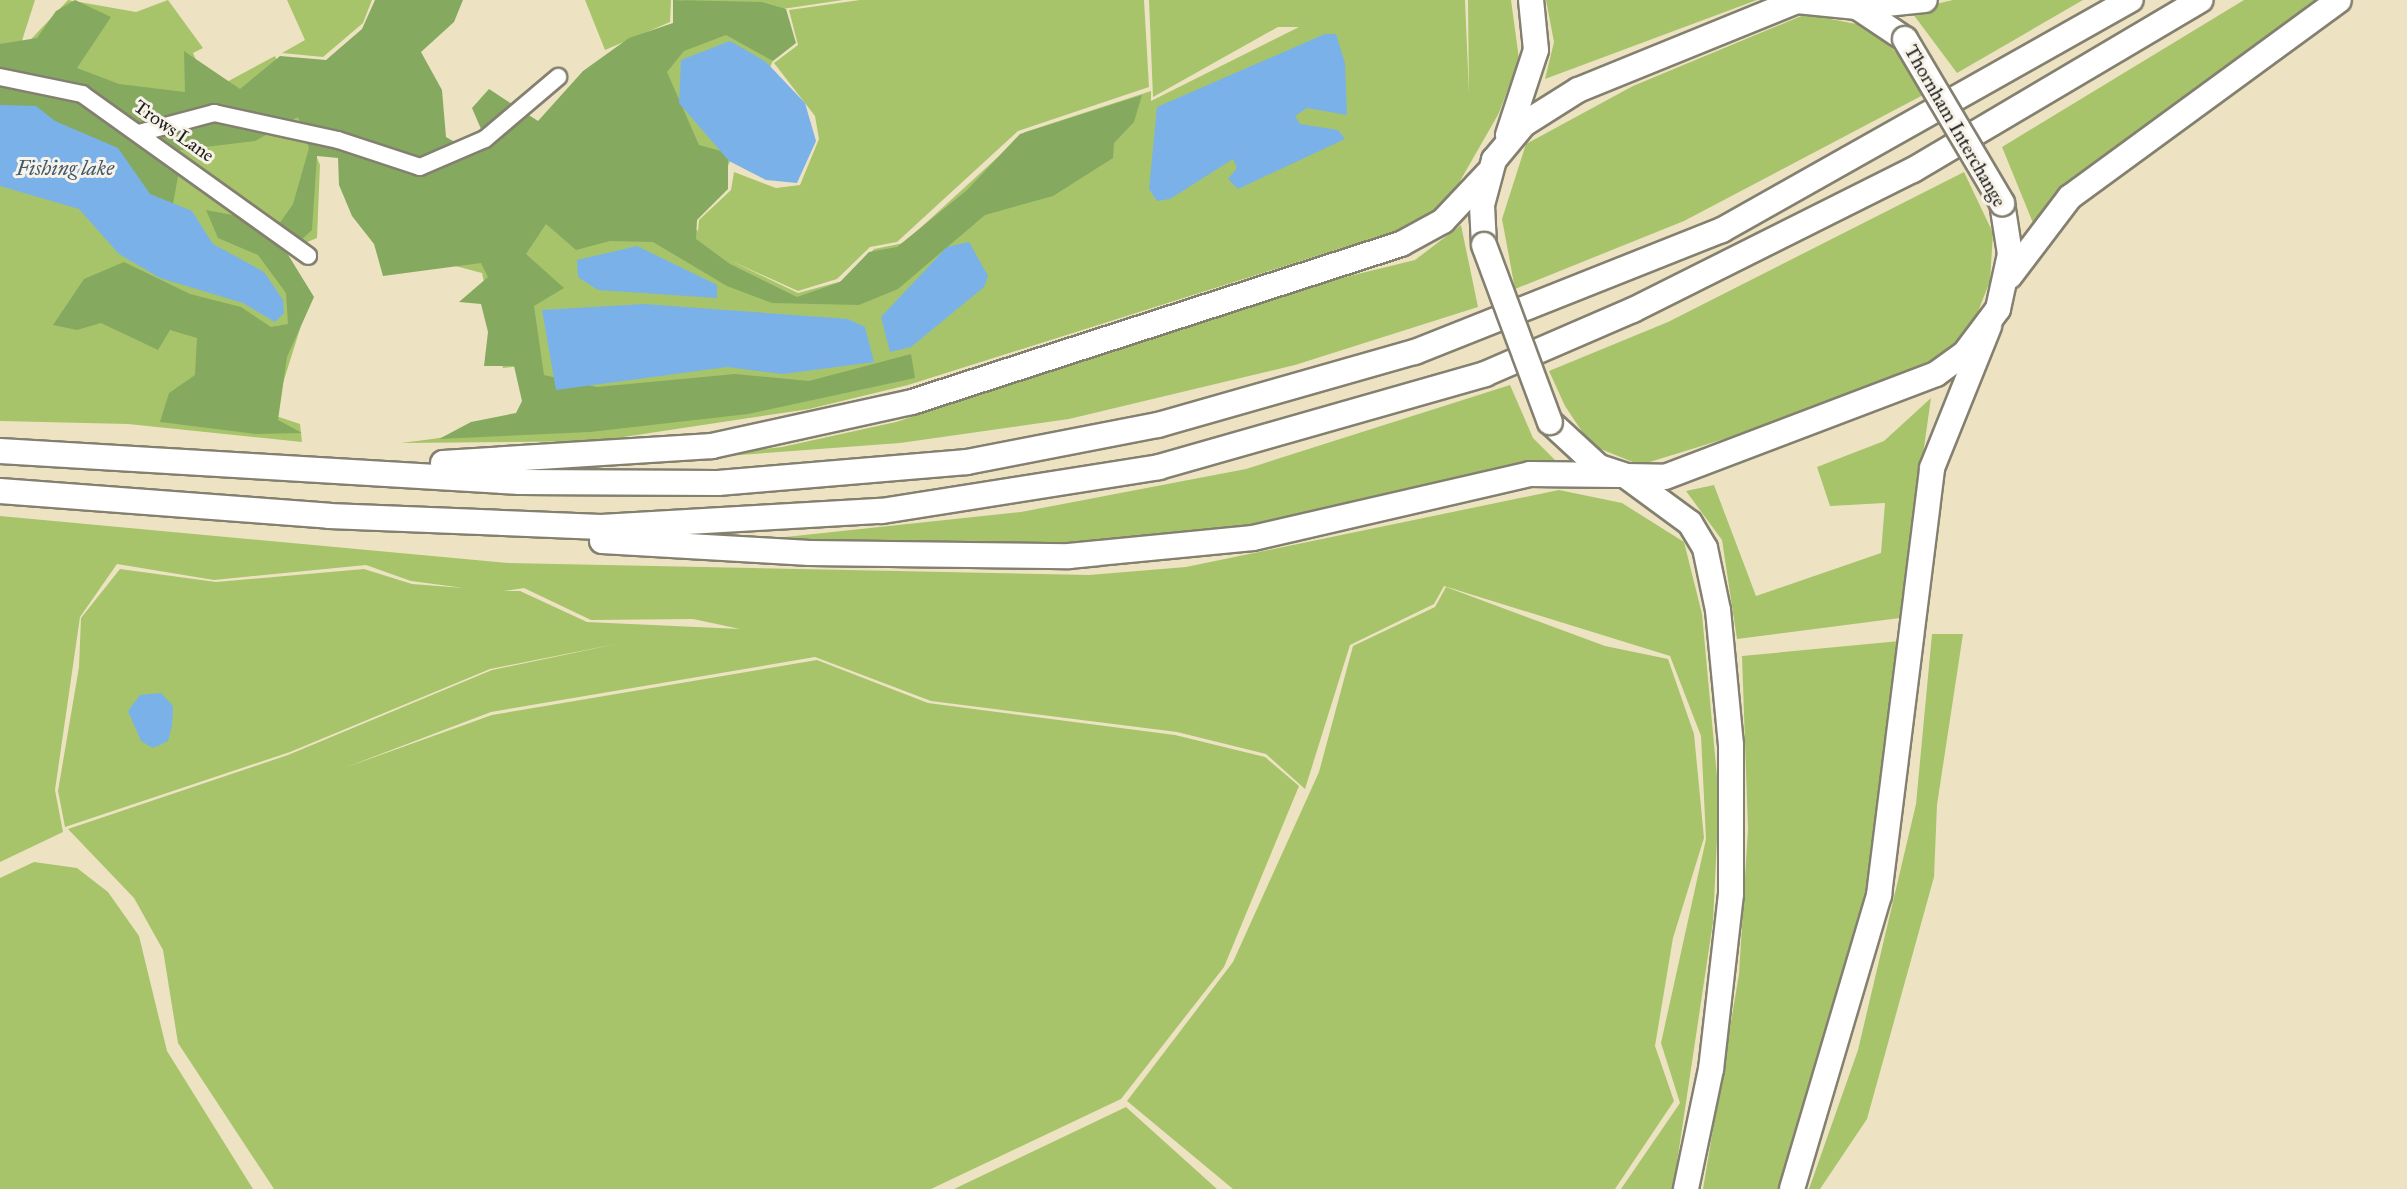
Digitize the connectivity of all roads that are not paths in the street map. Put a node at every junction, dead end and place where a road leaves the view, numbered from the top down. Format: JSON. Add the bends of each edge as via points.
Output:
{"nodes":[{"id":1,"x":1531,"y":0,"type":"edge"},
{"id":2,"x":1926,"y":0,"type":"edge"},
{"id":3,"x":2131,"y":0,"type":"edge"},
{"id":4,"x":2200,"y":0,"type":"edge"},
{"id":5,"x":2339,"y":0,"type":"edge"},
{"id":6,"x":1846,"y":4,"type":"edge"},
{"id":7,"x":0,"y":77,"type":"edge"},
{"id":8,"x":558,"y":77,"type":"dead end"},
{"id":9,"x":139,"y":133,"type":"junction"},
{"id":10,"x":1504,"y":145,"type":"junction"},
{"id":11,"x":1488,"y":173,"type":"junction"},
{"id":12,"x":308,"y":256,"type":"dead end"},
{"id":13,"x":2007,"y":281,"type":"junction"},
{"id":14,"x":1989,"y":326,"type":"junction"},
{"id":15,"x":0,"y":451,"type":"edge"},
{"id":16,"x":144,"y":460,"type":"junction"},
{"id":17,"x":1622,"y":476,"type":"junction"},
{"id":18,"x":0,"y":491,"type":"edge"},
{"id":19,"x":329,"y":516,"type":"junction"},
{"id":20,"x":1686,"y":1189,"type":"edge"},
{"id":21,"x":1792,"y":1189,"type":"edge"}],
"edges":[{"from":1,"to":10,"type":"highway","via":[[1536,50]]},
{"from":2,"to":6,"type":"highway"},
{"from":3,"to":16,"type":"highway","via":[[1722,230],[1415,352],[1158,425],[967,461],[719,483],[520,482]]},
{"from":4,"to":19,"type":"highway","via":[[1913,170],[1739,262],[1485,374],[1268,440],[1016,494],[761,522],[601,527]]},
{"from":5,"to":13,"type":"highway","via":[[2070,197]]},
{"from":6,"to":10,"type":"highway","name":"Thornham Interchange","via":[[1811,1],[1773,8],[1558,100]]},
{"from":6,"to":13,"type":"highway","name":"Thornham Interchange","bridge":true,"via":[[1905,39],[2001,203],[2010,243]]},
{"from":7,"to":9,"type":"street","name":"Trows Lane","via":[[82,94]]},
{"from":8,"to":9,"type":"street","via":[[485,139],[420,167],[338,140],[214,113]]},
{"from":9,"to":12,"type":"street","name":"Trows Lane"},
{"from":10,"to":11,"type":"highway","name":"Thornham Interchange"},
{"from":11,"to":16,"type":"highway","via":[[1443,221],[1401,244],[977,382],[764,436],[559,460]]},
{"from":11,"to":17,"type":"highway","name":"Thornham Interchange","bridge":true,"via":[[1484,244],[1550,422],[1586,460]]},
{"from":13,"to":14,"type":"highway","name":"Thornham Interchange"},
{"from":14,"to":17,"type":"highway","name":"Thornham Interchange","via":[[1957,361],[1924,380],[1683,474]]},
{"from":14,"to":21,"type":"highway","via":[[1942,431],[1923,514],[1908,678],[1879,895]]},
{"from":15,"to":16,"type":"highway"},
{"from":17,"to":19,"type":"highway","via":[[1530,474],[1253,538],[1069,556],[796,553],[477,533]]},
{"from":17,"to":20,"type":"highway","via":[[1670,506],[1699,536],[1718,610],[1726,698],[1731,894],[1711,1069]]},
{"from":18,"to":19,"type":"highway"}]}
